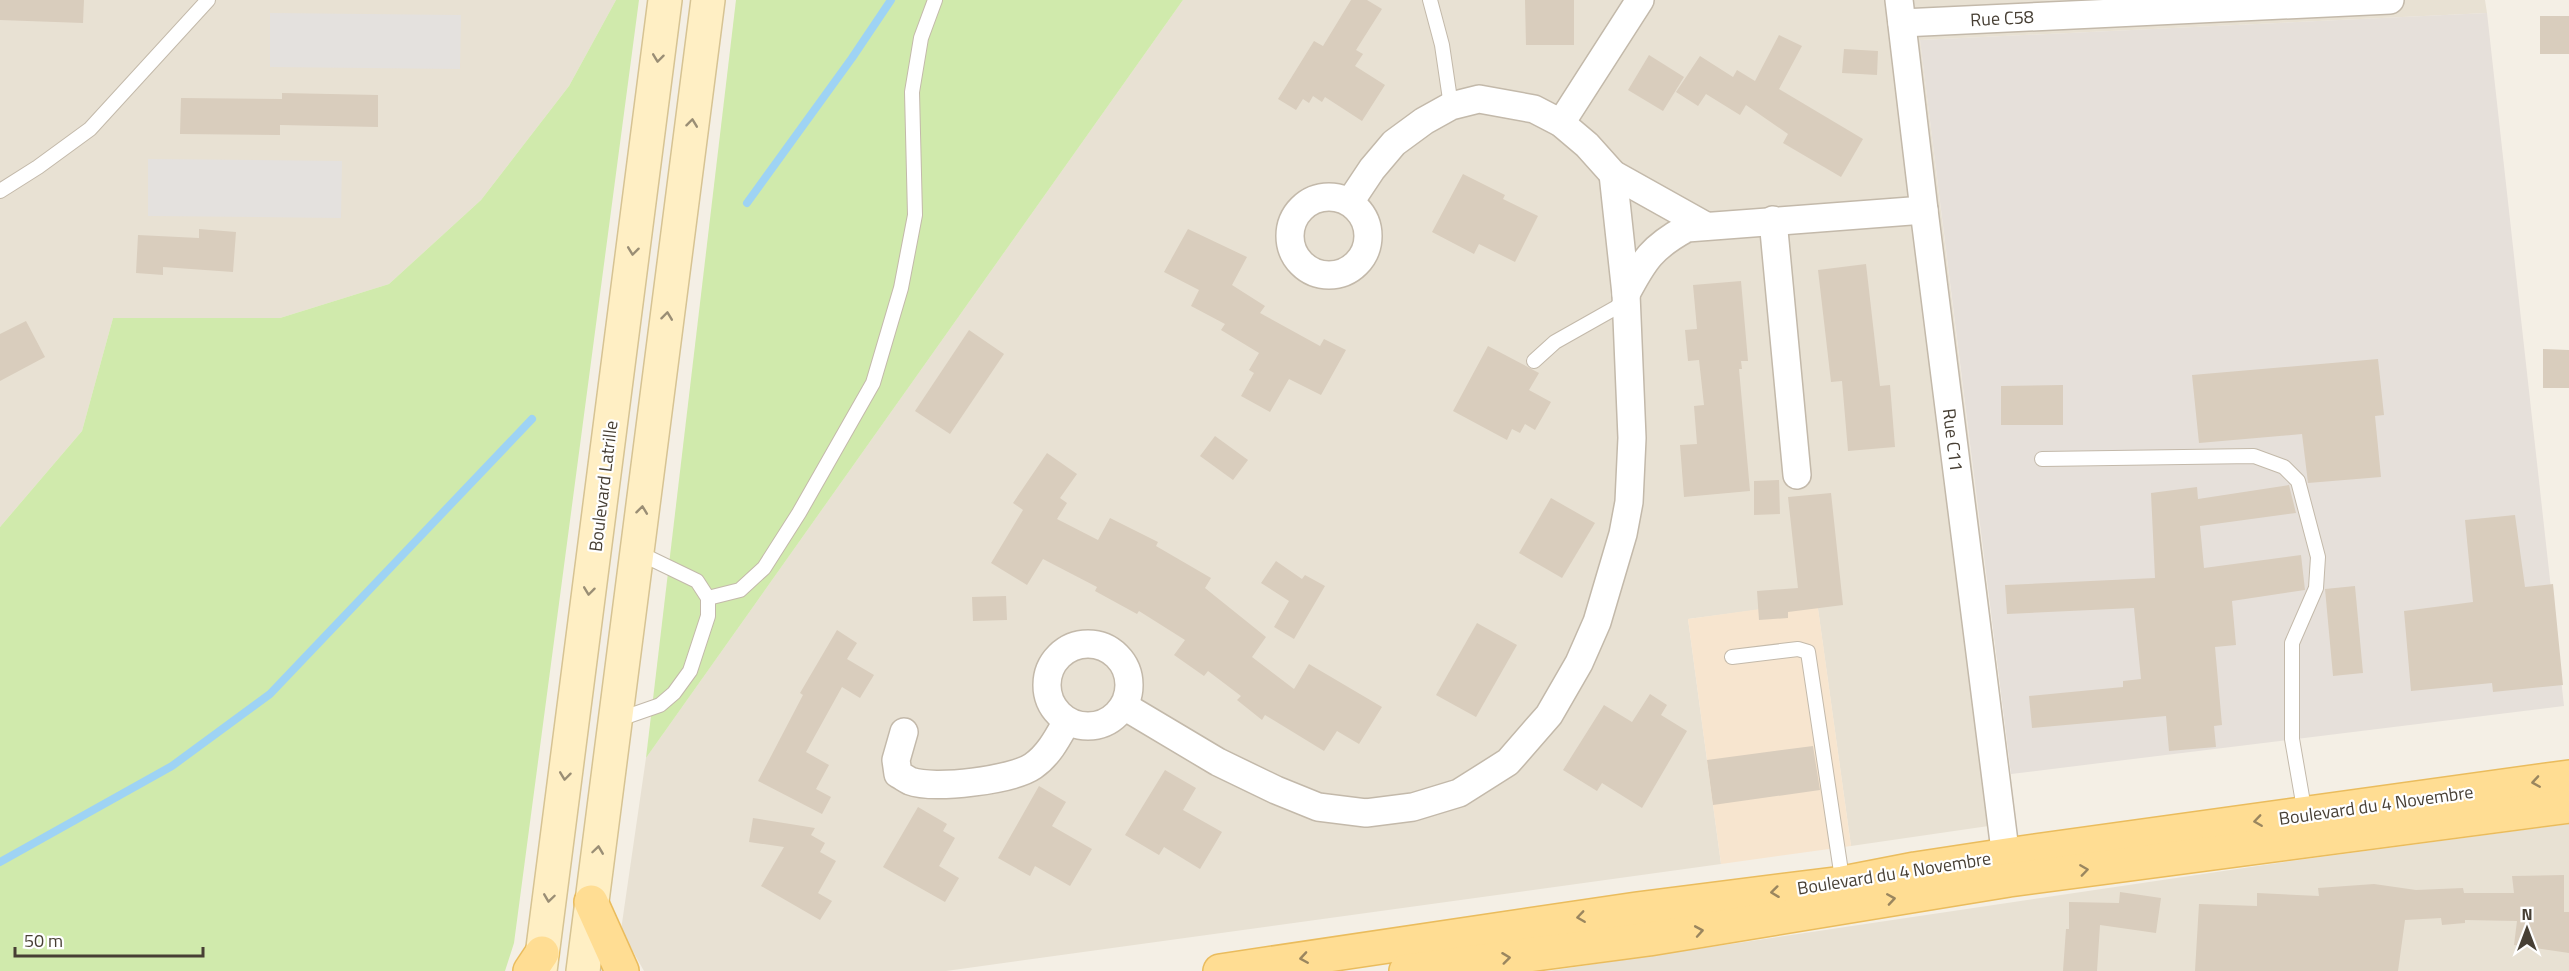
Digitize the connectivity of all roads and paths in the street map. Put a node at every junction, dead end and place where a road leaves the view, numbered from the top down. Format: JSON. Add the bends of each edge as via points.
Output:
{"nodes":[{"id":1,"x":208,"y":0,"type":"edge"},
{"id":2,"x":665,"y":0,"type":"edge"},
{"id":3,"x":708,"y":0,"type":"edge"},
{"id":4,"x":935,"y":0,"type":"edge"},
{"id":5,"x":1430,"y":0,"type":"edge"},
{"id":6,"x":1640,"y":0,"type":"edge"},
{"id":7,"x":2390,"y":0,"type":"edge"},
{"id":8,"x":1900,"y":11,"type":"edge"},
{"id":9,"x":1451,"y":106,"type":"junction"},
{"id":10,"x":1561,"y":123,"type":"junction"},
{"id":11,"x":1613,"y":174,"type":"junction"},
{"id":12,"x":0,"y":191,"type":"edge"},
{"id":13,"x":1350,"y":202,"type":"dead end"},
{"id":14,"x":1924,"y":210,"type":"junction"},
{"id":15,"x":1773,"y":220,"type":"junction"},
{"id":16,"x":1706,"y":226,"type":"junction"},
{"id":17,"x":1626,"y":294,"type":"junction"},
{"id":18,"x":1534,"y":361,"type":"dead end"},
{"id":19,"x":2042,"y":459,"type":"dead end"},
{"id":20,"x":1797,"y":475,"type":"dead end"},
{"id":21,"x":637,"y":551,"type":"junction"},
{"id":22,"x":708,"y":598,"type":"junction"},
{"id":23,"x":1732,"y":657,"type":"dead end"},
{"id":24,"x":1124,"y":706,"type":"junction"},
{"id":25,"x":615,"y":720,"type":"junction"},
{"id":26,"x":1067,"y":721,"type":"junction"},
{"id":27,"x":904,"y":732,"type":"dead end"},
{"id":28,"x":2569,"y":777,"type":"edge"},
{"id":29,"x":2569,"y":806,"type":"edge"},
{"id":30,"x":2306,"y":828,"type":"junction"},
{"id":31,"x":2008,"y":868,"type":"junction"},
{"id":32,"x":1843,"y":895,"type":"junction"},
{"id":33,"x":591,"y":902,"type":"junction"},
{"id":34,"x":537,"y":965,"type":"edge"},
{"id":35,"x":583,"y":971,"type":"edge"},
{"id":36,"x":622,"y":971,"type":"edge"},
{"id":37,"x":1220,"y":971,"type":"edge"},
{"id":38,"x":1406,"y":971,"type":"edge"}],
"edges":[{"from":1,"to":12,"type":"lane","via":[[90,129]]},
{"from":2,"to":34,"type":"main road","name":"Boulevard Latrille","one_way":true},
{"from":21,"to":3,"type":"main road","one_way":true},
{"from":4,"to":22,"type":"lane","via":[[921,38],[912,92],[915,214],[901,288],[873,383],[764,568],[740,590]]},
{"from":5,"to":9,"type":"lane","via":[[1442,45]]},
{"from":6,"to":10,"type":"street"},
{"from":7,"to":8,"type":"street","name":"Rue C58"},
{"from":8,"to":14,"type":"street","name":"Rue C11"},
{"from":9,"to":10,"type":"street","via":[[1479,99],[1508,103],[1534,109]]},
{"from":9,"to":13,"type":"street","via":[[1394,142]]},
{"from":10,"to":11,"type":"street"},
{"from":11,"to":16,"type":"street"},
{"from":11,"to":17,"type":"street"},
{"from":14,"to":15,"type":"street"},
{"from":14,"to":31,"type":"street","name":"Rue C11"},
{"from":15,"to":16,"type":"street"},
{"from":15,"to":20,"type":"street"},
{"from":16,"to":17,"type":"street","via":[[1687,228],[1663,242],[1642,262]]},
{"from":17,"to":18,"type":"lane","via":[[1617,307],[1555,342]]},
{"from":17,"to":24,"type":"street","via":[[1632,438],[1623,534],[1597,622],[1579,663],[1549,715],[1508,762],[1459,793],[1413,807],[1366,813],[1318,807],[1218,762]]},
{"from":19,"to":30,"type":"lane","via":[[2254,456],[2284,467],[2298,481],[2318,557],[2316,588],[2292,643],[2292,739]]},
{"from":21,"to":22,"type":"lane","via":[[697,581]]},
{"from":21,"to":25,"type":"main road"},
{"from":22,"to":25,"type":"lane","via":[[708,616],[690,672],[674,693],[660,705]]},
{"from":23,"to":32,"type":"lane","via":[[1798,649],[1808,652]]},
{"from":24,"to":26,"type":"street","via":[[1099,725],[1082,726]]},
{"from":24,"to":26,"type":"street","via":[[1129,691],[1128,674],[1121,660],[1109,649],[1094,644],[1077,645],[1062,652],[1046,680],[1047,696],[1054,710]]},
{"from":33,"to":25,"type":"main road","one_way":true},
{"from":26,"to":27,"type":"street","via":[[1051,749],[1033,766],[1008,776],[952,783],[911,782],[898,774],[896,760]]},
{"from":28,"to":30,"type":"main road","name":"Boulevard du 4 Novembre","one_way":true},
{"from":29,"to":30,"type":"main road","name":"Boulevard du 4 Novembre"},
{"from":30,"to":31,"type":"main road","name":"Boulevard du 4 Novembre"},
{"from":31,"to":32,"type":"main road","name":"Boulevard du 4 Novembre","via":[[1915,868]]},
{"from":32,"to":37,"type":"main road","name":"Boulevard du 4 Novembre","one_way":true,"via":[[1637,909]]},
{"from":38,"to":32,"type":"main road","name":"Boulevard du 4 Novembre","one_way":true,"via":[[1648,939]]},
{"from":33,"to":35,"type":"main road"},
{"from":33,"to":36,"type":"main road"}]}
